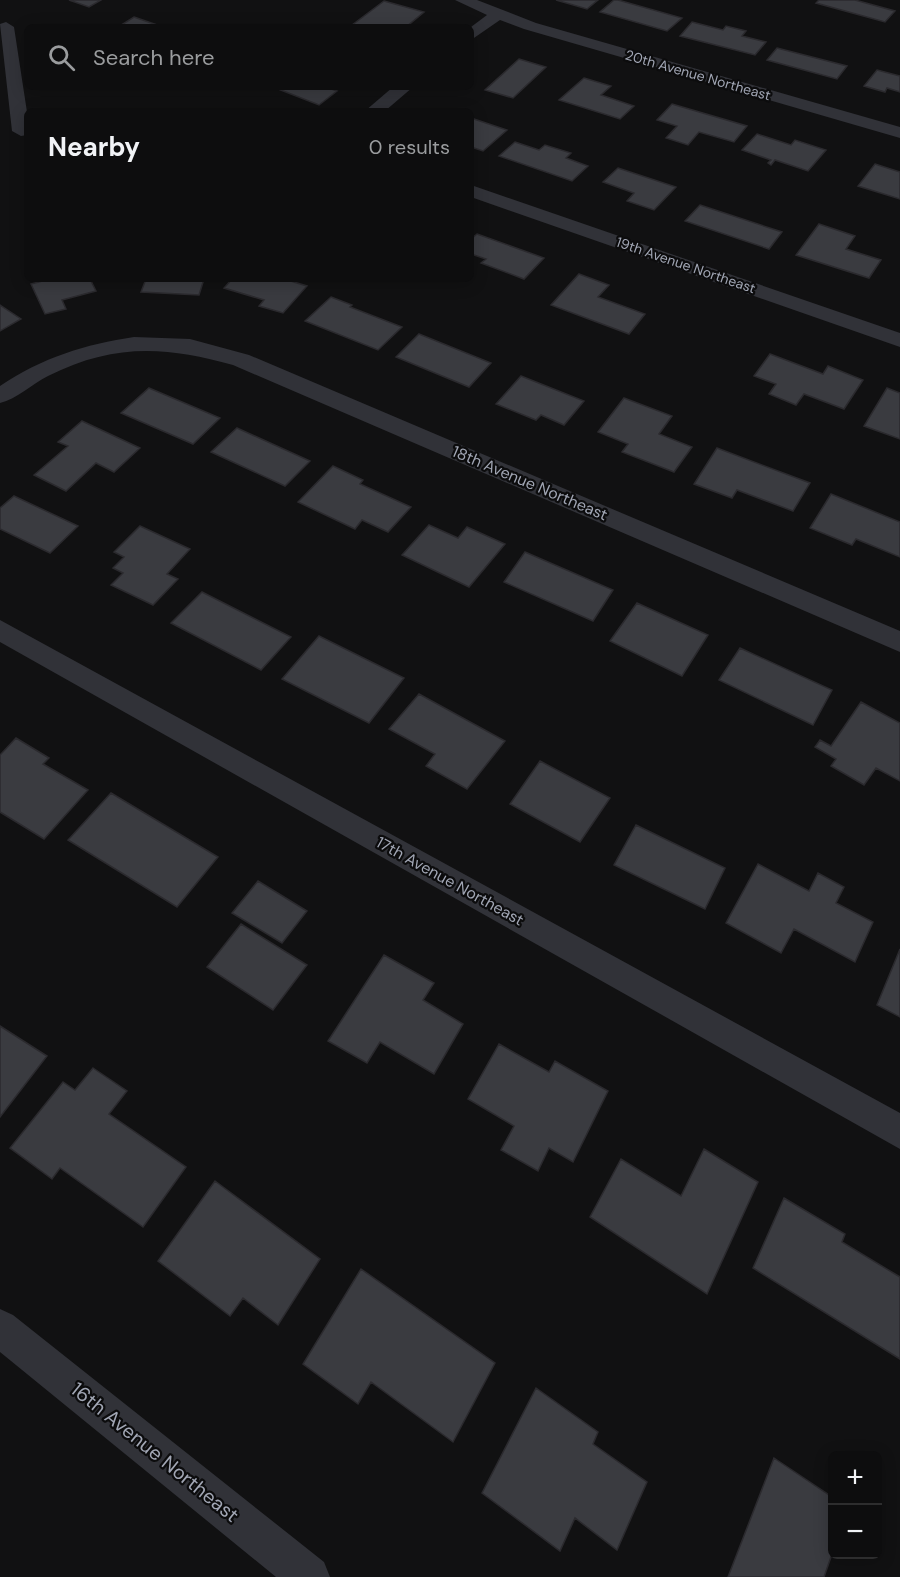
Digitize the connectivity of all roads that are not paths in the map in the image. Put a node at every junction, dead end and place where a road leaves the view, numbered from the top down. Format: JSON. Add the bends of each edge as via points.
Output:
{"nodes":[{"id":1,"x":463,"y":0,"type":"edge"},
{"id":2,"x":497,"y":15,"type":"junction"},
{"id":3,"x":6,"y":27,"type":"dead end"},
{"id":4,"x":474,"y":32,"type":"edge"},
{"id":5,"x":400,"y":90,"type":"edge"},
{"id":6,"x":378,"y":108,"type":"edge"},
{"id":7,"x":24,"y":131,"type":"edge"},
{"id":8,"x":900,"y":133,"type":"edge"},
{"id":9,"x":0,"y":136,"type":"edge"},
{"id":10,"x":474,"y":192,"type":"edge"},
{"id":11,"x":900,"y":340,"type":"edge"},
{"id":12,"x":0,"y":396,"type":"edge"},
{"id":13,"x":0,"y":630,"type":"edge"},
{"id":14,"x":900,"y":642,"type":"edge"},
{"id":15,"x":900,"y":1132,"type":"edge"},
{"id":16,"x":0,"y":1328,"type":"edge"},
{"id":17,"x":309,"y":1577,"type":"edge"}],
"edges":[{"from":1,"to":2,"type":"street","name":"20th Avenue Northeast"},
{"from":2,"to":4,"type":"street"},
{"from":2,"to":8,"type":"street","name":"20th Avenue Northeast"},
{"from":3,"to":7,"type":"street"},
{"from":5,"to":6,"type":"street"},
{"from":7,"to":9,"type":"street"},
{"from":10,"to":11,"type":"street","name":"19th Avenue Northeast"},
{"from":12,"to":14,"type":"street","name":"18th Avenue Northeast","via":[[42,368],[68,358],[122,347],[184,345],[241,360]]},
{"from":13,"to":15,"type":"street","name":"17th Avenue Northeast"},
{"from":16,"to":17,"type":"street","name":"16th Avenue Northeast"}]}
